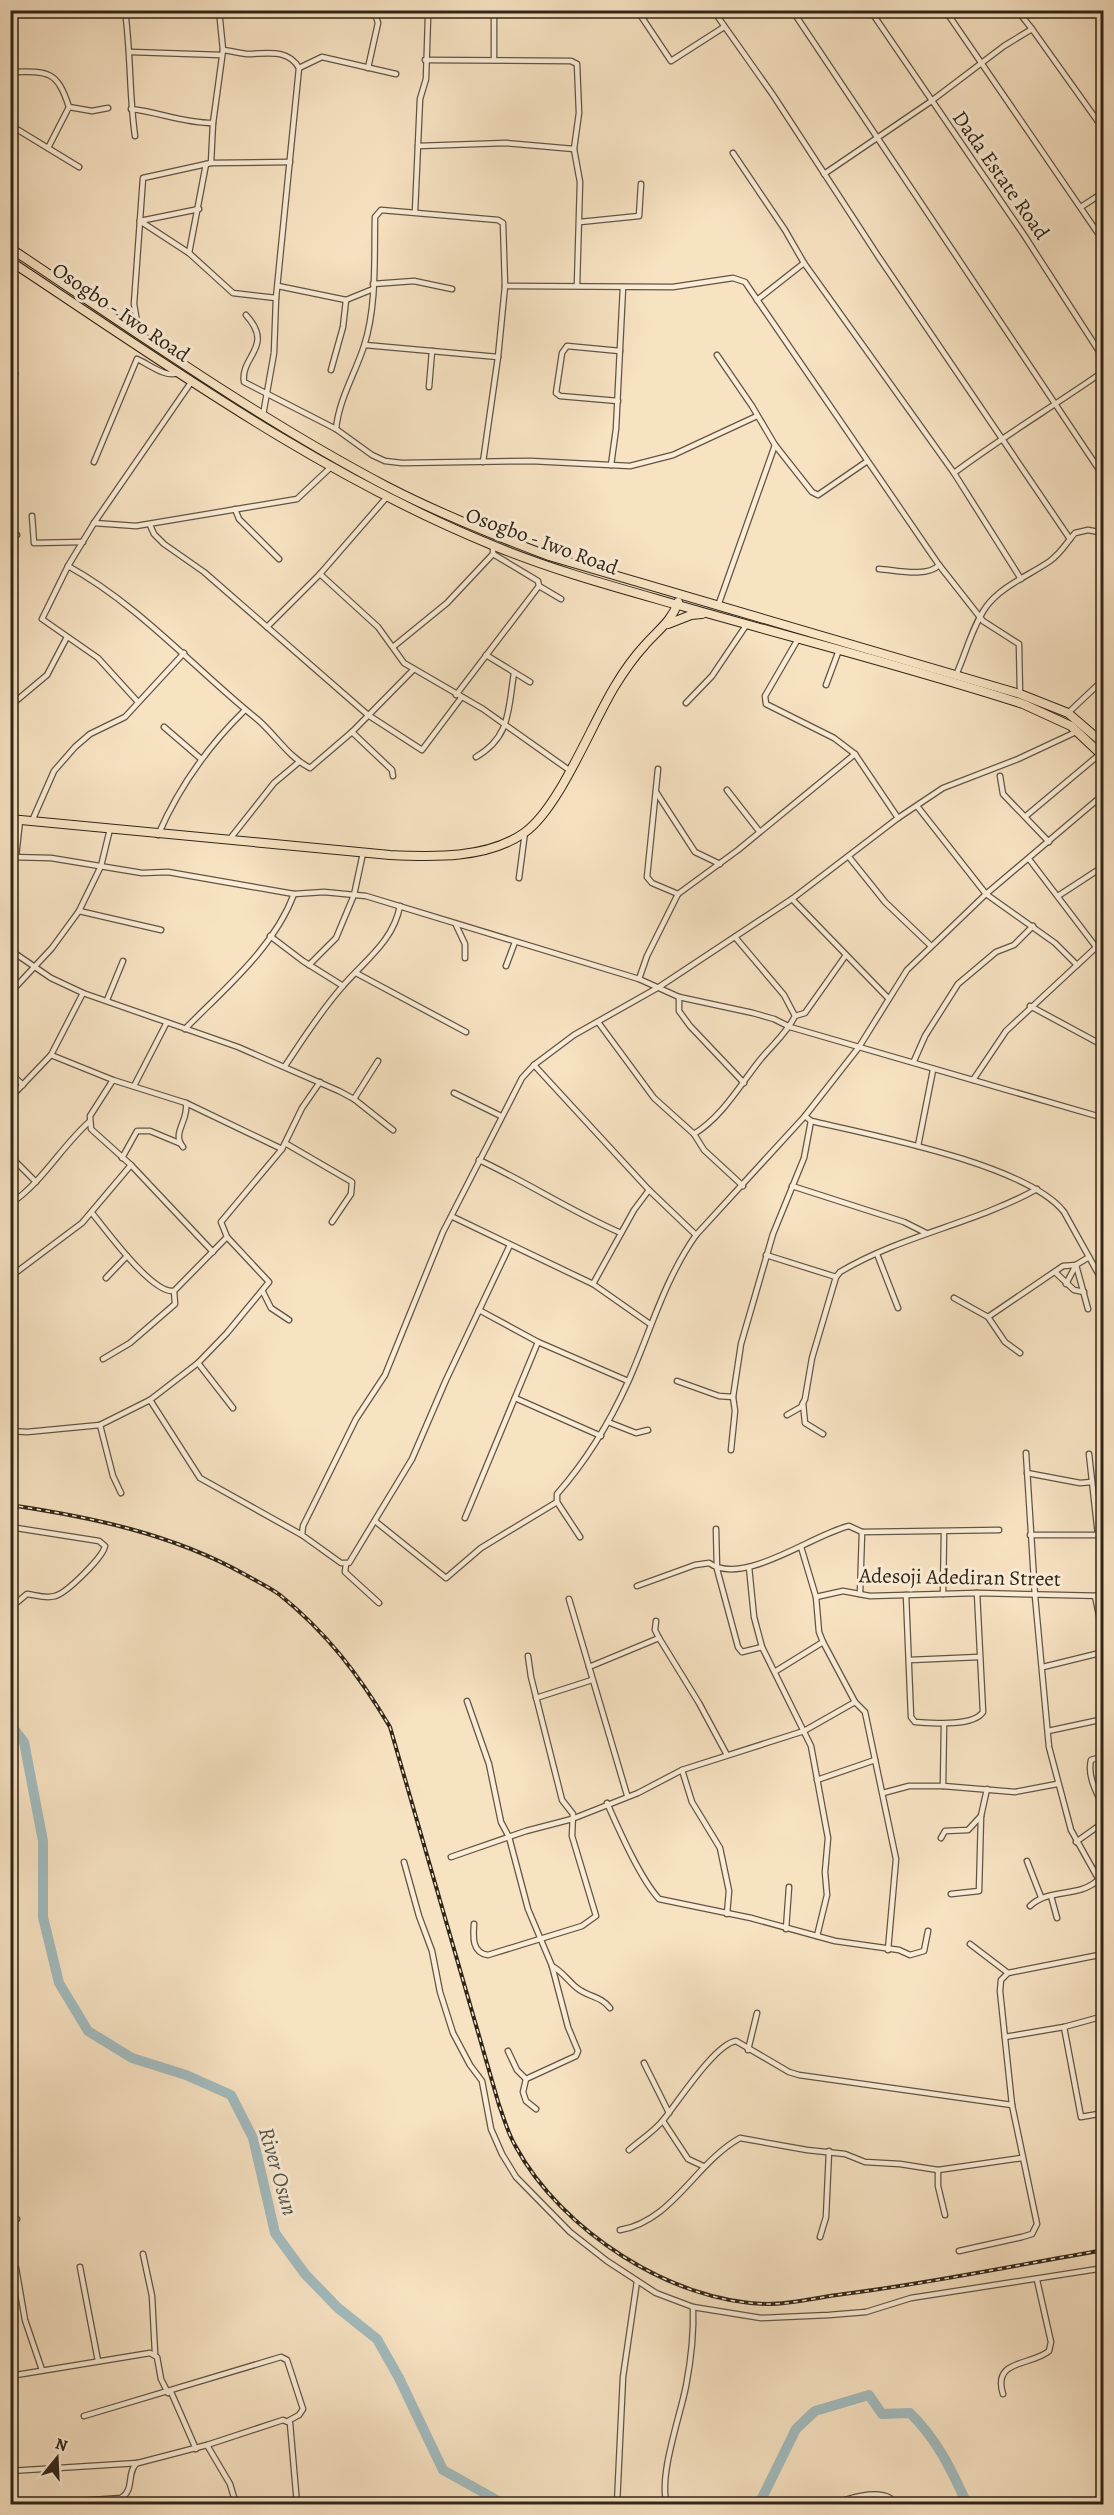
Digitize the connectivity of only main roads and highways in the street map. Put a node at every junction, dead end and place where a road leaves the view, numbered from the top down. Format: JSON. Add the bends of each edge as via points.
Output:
{"nodes":[{"id":1,"x":10,"y":248,"type":"edge"},
{"id":2,"x":11,"y":261,"type":"edge"},
{"id":3,"x":372,"y":479,"type":"junction"},
{"id":4,"x":368,"y":488,"type":"junction"},
{"id":5,"x":681,"y":596,"type":"junction"},
{"id":6,"x":678,"y":604,"type":"junction"},
{"id":7,"x":712,"y":614,"type":"junction"},
{"id":8,"x":664,"y":626,"type":"junction"},
{"id":9,"x":1104,"y":744,"type":"edge"},
{"id":10,"x":1102,"y":755,"type":"edge"},
{"id":11,"x":10,"y":819,"type":"edge"}],
"edges":[{"from":1,"to":3,"type":"main road","name":"Osogbo - Iwo Road","via":[[263,415]]},
{"from":2,"to":4,"type":"main road","name":"Osogbo - Iwo Road","via":[[282,439]]},
{"from":3,"to":4,"type":"main road"},
{"from":3,"to":5,"type":"main road","name":"Osogbo - Iwo Road","via":[[496,537]]},
{"from":4,"to":6,"type":"main road","name":"Osogbo - Iwo Road","via":[[493,550]]},
{"from":5,"to":6,"type":"main road"},
{"from":5,"to":9,"type":"main road","name":"Osogbo - Iwo Road","via":[[1020,694],[1068,713]]},
{"from":6,"to":7,"type":"main road","name":"Osogbo - Iwo Road"},
{"from":6,"to":8,"type":"main road"},
{"from":7,"to":8,"type":"main road","via":[[691,615]]},
{"from":7,"to":10,"type":"main road","name":"Osogbo - Iwo Road","via":[[1023,704],[1078,731]]},
{"from":8,"to":11,"type":"main road","via":[[630,663],[554,800],[525,832],[484,850],[414,856],[363,853]]}]}
